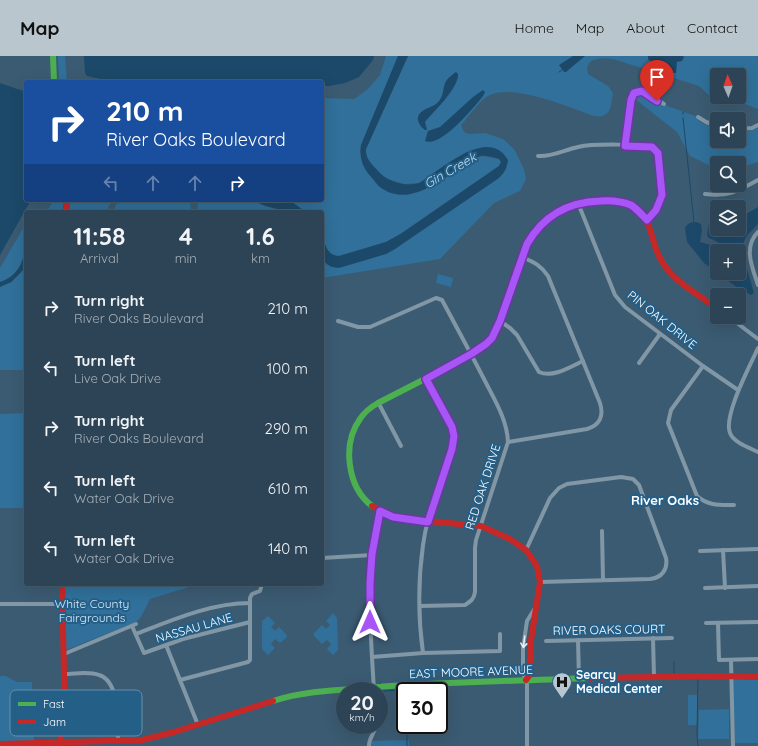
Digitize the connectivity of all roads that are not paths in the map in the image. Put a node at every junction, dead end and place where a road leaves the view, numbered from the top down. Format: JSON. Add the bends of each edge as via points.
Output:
{"nodes":[{"id":1,"x":53,"y":56,"type":"edge"},
{"id":2,"x":54,"y":80,"type":"edge"},
{"id":3,"x":664,"y":104,"type":"dead end"},
{"id":4,"x":698,"y":117,"type":"dead end"},
{"id":5,"x":710,"y":123,"type":"edge"},
{"id":6,"x":758,"y":125,"type":"edge"},
{"id":7,"x":746,"y":128,"type":"edge"},
{"id":8,"x":625,"y":146,"type":"junction"},
{"id":9,"x":538,"y":156,"type":"dead end"},
{"id":10,"x":758,"y":180,"type":"edge"},
{"id":11,"x":705,"y":194,"type":"dead end"},
{"id":12,"x":578,"y":203,"type":"junction"},
{"id":13,"x":647,"y":220,"type":"junction"},
{"id":14,"x":758,"y":232,"type":"edge"},
{"id":15,"x":522,"y":258,"type":"junction"},
{"id":16,"x":758,"y":286,"type":"edge"},
{"id":17,"x":710,"y":303,"type":"edge"},
{"id":18,"x":338,"y":321,"type":"dead end"},
{"id":19,"x":500,"y":321,"type":"junction"},
{"id":20,"x":738,"y":324,"type":"edge"},
{"id":21,"x":660,"y":334,"type":"junction"},
{"id":22,"x":758,"y":339,"type":"edge"},
{"id":23,"x":758,"y":348,"type":"edge"},
{"id":24,"x":471,"y":354,"type":"junction"},
{"id":25,"x":583,"y":361,"type":"junction"},
{"id":26,"x":639,"y":363,"type":"dead end"},
{"id":27,"x":703,"y":366,"type":"junction"},
{"id":28,"x":426,"y":379,"type":"junction"},
{"id":29,"x":738,"y":390,"type":"junction"},
{"id":30,"x":378,"y":402,"type":"junction"},
{"id":31,"x":508,"y":442,"type":"junction"},
{"id":32,"x":401,"y":446,"type":"dead end"},
{"id":33,"x":758,"y":452,"type":"edge"},
{"id":34,"x":734,"y":505,"type":"dead end"},
{"id":35,"x":380,"y":511,"type":"junction"},
{"id":36,"x":428,"y":522,"type":"junction"},
{"id":37,"x":481,"y":526,"type":"junction"},
{"id":38,"x":602,"y":531,"type":"dead end"},
{"id":39,"x":758,"y":549,"type":"edge"},
{"id":40,"x":526,"y":550,"type":"junction"},
{"id":41,"x":700,"y":550,"type":"dead end"},
{"id":42,"x":723,"y":550,"type":"junction"},
{"id":43,"x":372,"y":554,"type":"junction"},
{"id":44,"x":324,"y":558,"type":"edge"},
{"id":45,"x":603,"y":580,"type":"junction"},
{"id":46,"x":540,"y":582,"type":"junction"},
{"id":47,"x":62,"y":586,"type":"edge"},
{"id":48,"x":262,"y":586,"type":"edge"},
{"id":49,"x":758,"y":586,"type":"edge"},
{"id":50,"x":705,"y":588,"type":"dead end"},
{"id":51,"x":725,"y":588,"type":"junction"},
{"id":52,"x":250,"y":603,"type":"junction"},
{"id":53,"x":0,"y":604,"type":"edge"},
{"id":54,"x":62,"y":604,"type":"junction"},
{"id":55,"x":420,"y":606,"type":"junction"},
{"id":56,"x":250,"y":622,"type":"junction"},
{"id":57,"x":758,"y":622,"type":"edge"},
{"id":58,"x":706,"y":623,"type":"dead end"},
{"id":59,"x":718,"y":623,"type":"junction"},
{"id":60,"x":136,"y":634,"type":"junction"},
{"id":61,"x":500,"y":634,"type":"dead end"},
{"id":62,"x":653,"y":638,"type":"junction"},
{"id":63,"x":672,"y":638,"type":"dead end"},
{"id":64,"x":578,"y":640,"type":"junction"},
{"id":65,"x":546,"y":641,"type":"dead end"},
{"id":66,"x":166,"y":645,"type":"junction"},
{"id":67,"x":423,"y":653,"type":"junction"},
{"id":68,"x":64,"y":654,"type":"junction"},
{"id":69,"x":372,"y":656,"type":"junction"},
{"id":70,"x":758,"y":659,"type":"edge"},
{"id":71,"x":731,"y":660,"type":"junction"},
{"id":72,"x":64,"y":674,"type":"junction"},
{"id":73,"x":654,"y":676,"type":"junction"},
{"id":74,"x":731,"y":676,"type":"junction"},
{"id":75,"x":758,"y":677,"type":"edge"},
{"id":76,"x":579,"y":679,"type":"junction"},
{"id":77,"x":180,"y":680,"type":"junction"},
{"id":78,"x":526,"y":680,"type":"junction"},
{"id":79,"x":374,"y":682,"type":"edge"},
{"id":80,"x":388,"y":688,"type":"edge"},
{"id":81,"x":64,"y":690,"type":"edge"},
{"id":82,"x":111,"y":690,"type":"edge"},
{"id":83,"x":336,"y":691,"type":"edge"},
{"id":84,"x":198,"y":725,"type":"junction"},
{"id":85,"x":372,"y":734,"type":"edge"},
{"id":86,"x":121,"y":743,"type":"edge"},
{"id":87,"x":0,"y":744,"type":"edge"},
{"id":88,"x":60,"y":744,"type":"edge"},
{"id":89,"x":369,"y":746,"type":"edge"},
{"id":90,"x":527,"y":746,"type":"edge"},
{"id":91,"x":732,"y":746,"type":"edge"}],
"edges":[{"from":1,"to":2,"type":"street"},
{"from":3,"to":8,"type":"street","via":[[642,91],[634,93]]},
{"from":4,"to":5,"type":"street"},
{"from":6,"to":7,"type":"street"},
{"from":8,"to":9,"type":"street","via":[[588,145]]},
{"from":8,"to":13,"type":"street","via":[[652,147],[659,157],[662,195],[656,210]]},
{"from":10,"to":11,"type":"street","via":[[727,195]]},
{"from":12,"to":13,"type":"street","via":[[609,200],[620,202],[631,206]]},
{"from":12,"to":15,"type":"street","via":[[547,219],[534,233]]},
{"from":12,"to":21,"type":"street","name":"PIN OAK DRIVE","via":[[615,294],[625,307]]},
{"from":13,"to":17,"type":"street","via":[[666,269]]},
{"from":14,"to":16,"type":"street","via":[[752,237],[749,247]]},
{"from":15,"to":19,"type":"street"},
{"from":15,"to":25,"type":"street","name":"RED OAK DRIVE","via":[[535,263],[548,276]]},
{"from":18,"to":24,"type":"street","via":[[358,328],[370,327],[439,298]]},
{"from":19,"to":24,"type":"street","via":[[492,338]]},
{"from":19,"to":25,"type":"street","via":[[517,335],[539,372],[550,374]]},
{"from":20,"to":22,"type":"street"},
{"from":21,"to":26,"type":"street"},
{"from":21,"to":27,"type":"street","name":"PIN OAK DRIVE"},
{"from":23,"to":29,"type":"street"},
{"from":24,"to":28,"type":"street"},
{"from":24,"to":31,"type":"street","via":[[503,417]]},
{"from":25,"to":31,"type":"street","name":"RED OAK DRIVE","via":[[601,406],[602,414],[598,422],[587,429]]},
{"from":27,"to":29,"type":"street","name":"PIN OAK DRIVE"},
{"from":27,"to":34,"type":"street","via":[[671,410],[668,423],[697,496],[709,504]]},
{"from":28,"to":30,"type":"street"},
{"from":28,"to":36,"type":"street","via":[[452,427],[454,436]]},
{"from":29,"to":33,"type":"street","via":[[729,424],[730,434],[734,440]]},
{"from":30,"to":32,"type":"street"},
{"from":30,"to":35,"type":"street","via":[[360,416],[354,427],[351,435],[350,462],[354,485],[364,499]]},
{"from":31,"to":37,"type":"street","name":"RED OAK DRIVE"},
{"from":35,"to":36,"type":"street","via":[[393,517]]},
{"from":35,"to":43,"type":"street"},
{"from":36,"to":37,"type":"street"},
{"from":36,"to":55,"type":"street","via":[[420,576]]},
{"from":37,"to":40,"type":"street","via":[[510,539]]},
{"from":37,"to":55,"type":"street","name":"RED OAK DRIVE","via":[[475,548],[475,592],[471,602],[465,605]]},
{"from":38,"to":45,"type":"street"},
{"from":39,"to":42,"type":"street"},
{"from":40,"to":45,"type":"street","via":[[550,498],[559,488],[567,484],[621,477],[633,479],[639,485],[664,550],[666,568],[663,574],[654,579]]},
{"from":40,"to":46,"type":"street","via":[[536,566]]},
{"from":41,"to":42,"type":"street"},
{"from":42,"to":51,"type":"street"},
{"from":43,"to":44,"type":"street"},
{"from":43,"to":69,"type":"street"},
{"from":45,"to":46,"type":"street"},
{"from":46,"to":78,"type":"street","via":[[530,674]]},
{"from":47,"to":54,"type":"street"},
{"from":48,"to":52,"type":"street","via":[[260,591],[250,596]]},
{"from":49,"to":51,"type":"street"},
{"from":50,"to":51,"type":"street"},
{"from":52,"to":56,"type":"street"},
{"from":52,"to":60,"type":"street","via":[[234,603],[185,615]]},
{"from":53,"to":54,"type":"street"},
{"from":54,"to":68,"type":"street"},
{"from":55,"to":67,"type":"street"},
{"from":56,"to":66,"type":"street","name":"NASSAU LANE"},
{"from":56,"to":77,"type":"street","via":[[248,662]]},
{"from":57,"to":59,"type":"street"},
{"from":58,"to":59,"type":"street"},
{"from":59,"to":71,"type":"street","via":[[720,660]]},
{"from":60,"to":66,"type":"street","name":"NASSAU LANE","via":[[144,653]]},
{"from":60,"to":68,"type":"street","via":[[134,625]]},
{"from":61,"to":67,"type":"street","via":[[500,652]]},
{"from":62,"to":63,"type":"street","name":"RIVER OAKS COURT"},
{"from":62,"to":64,"type":"street","name":"RIVER OAKS COURT"},
{"from":62,"to":73,"type":"street"},
{"from":64,"to":65,"type":"street","name":"RIVER OAKS COURT"},
{"from":64,"to":76,"type":"street"},
{"from":66,"to":77,"type":"street"},
{"from":67,"to":69,"type":"street"},
{"from":68,"to":72,"type":"street"},
{"from":69,"to":79,"type":"street"},
{"from":70,"to":71,"type":"street"},
{"from":71,"to":74,"type":"street"},
{"from":72,"to":81,"type":"street"},
{"from":72,"to":82,"type":"street","via":[[99,675],[107,680]]},
{"from":73,"to":74,"type":"street","name":"EAST MOORE AVENUE"},
{"from":73,"to":76,"type":"street","name":"EAST MOORE AVENUE"},
{"from":74,"to":75,"type":"street","name":"EAST MOORE AVENUE"},
{"from":74,"to":91,"type":"street"},
{"from":76,"to":78,"type":"street","name":"EAST MOORE AVENUE"},
{"from":77,"to":84,"type":"street"},
{"from":78,"to":80,"type":"street","name":"EAST MOORE AVENUE"},
{"from":78,"to":90,"type":"street"},
{"from":83,"to":84,"type":"street","name":"EAST MOORE AVENUE","via":[[287,697]]},
{"from":84,"to":86,"type":"street","name":"EAST MOORE AVENUE"},
{"from":85,"to":89,"type":"street"},
{"from":86,"to":88,"type":"street","name":"EAST MOORE AVENUE"},
{"from":87,"to":88,"type":"street","name":"EAST MOORE AVENUE"}]}
